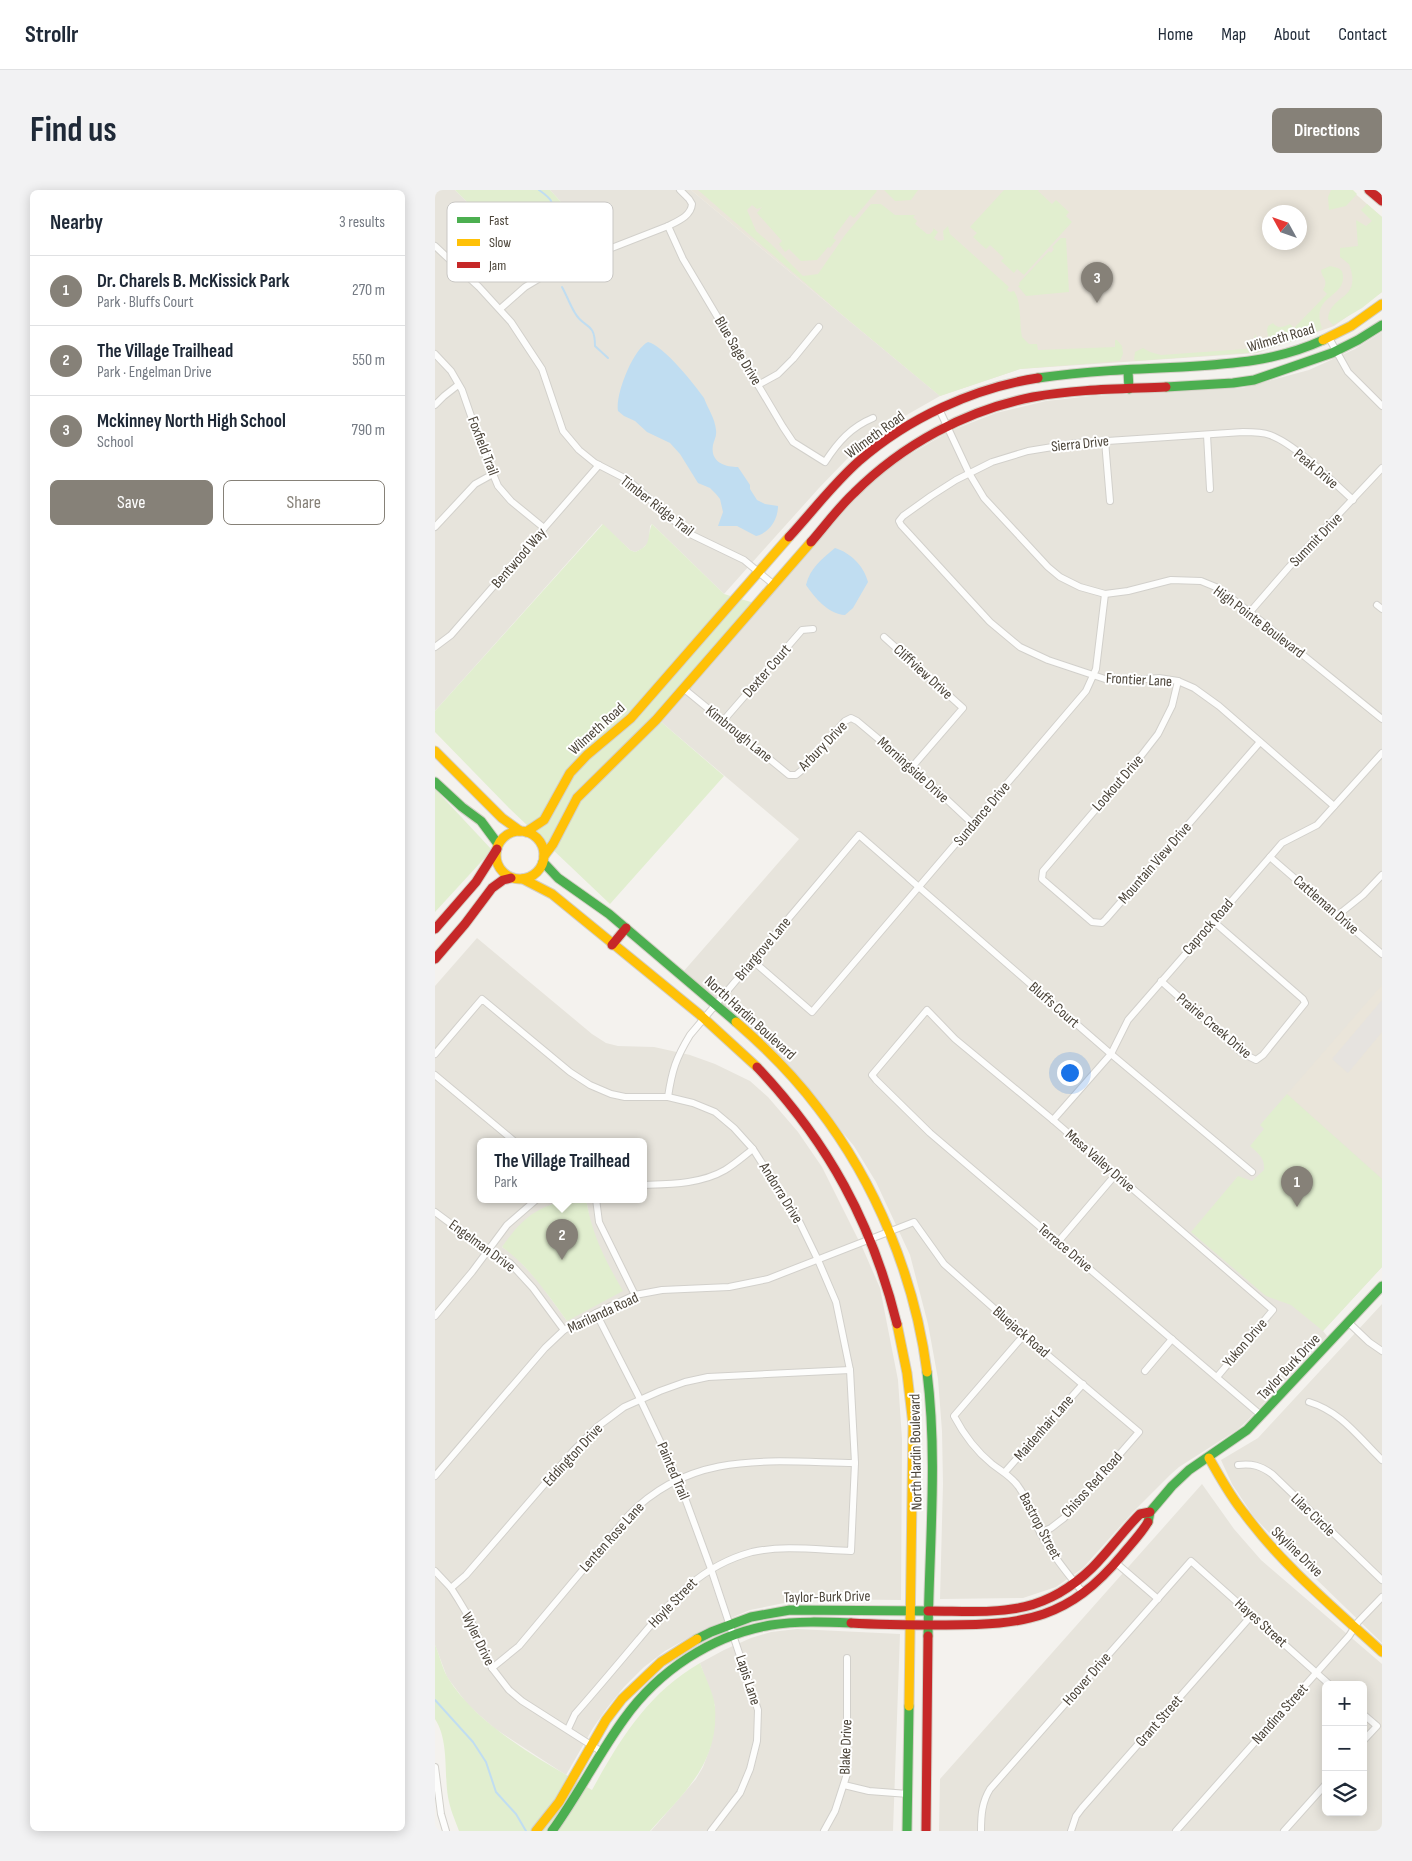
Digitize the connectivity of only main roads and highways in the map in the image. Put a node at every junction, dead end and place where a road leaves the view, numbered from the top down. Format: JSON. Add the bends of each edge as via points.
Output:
{"nodes":[{"id":1,"x":1369,"y":190,"type":"edge"},
{"id":2,"x":1382,"y":201,"type":"edge"},
{"id":3,"x":1382,"y":304,"type":"edge"},
{"id":4,"x":1382,"y":325,"type":"edge"},
{"id":5,"x":1128,"y":371,"type":"junction"},
{"id":6,"x":1129,"y":389,"type":"junction"},
{"id":7,"x":435,"y":751,"type":"edge"},
{"id":8,"x":435,"y":782,"type":"edge"},
{"id":9,"x":523,"y":832,"type":"junction"},
{"id":10,"x":497,"y":846,"type":"junction"},
{"id":11,"x":543,"y":859,"type":"junction"},
{"id":12,"x":511,"y":878,"type":"junction"},
{"id":13,"x":523,"y":879,"type":"junction"},
{"id":14,"x":626,"y":928,"type":"junction"},
{"id":15,"x":435,"y":930,"type":"edge"},
{"id":16,"x":612,"y":944,"type":"junction"},
{"id":17,"x":435,"y":959,"type":"edge"},
{"id":18,"x":1382,"y":1286,"type":"edge"},
{"id":19,"x":1209,"y":1458,"type":"junction"},
{"id":20,"x":1150,"y":1512,"type":"junction"},
{"id":21,"x":911,"y":1610,"type":"junction"},
{"id":22,"x":928,"y":1610,"type":"junction"},
{"id":23,"x":911,"y":1624,"type":"junction"},
{"id":24,"x":928,"y":1625,"type":"junction"},
{"id":25,"x":1382,"y":1652,"type":"edge"},
{"id":26,"x":536,"y":1831,"type":"edge"},
{"id":27,"x":552,"y":1831,"type":"edge"},
{"id":28,"x":907,"y":1831,"type":"edge"},
{"id":29,"x":926,"y":1831,"type":"edge"}],
"edges":[{"from":1,"to":2,"type":"main road"},
{"from":3,"to":5,"type":"main road","name":"Wilmeth Road","via":[[1329,338],[1299,350],[1252,362]]},
{"from":4,"to":6,"type":"main road","name":"Wilmeth Road","via":[[1336,352],[1249,381]]},
{"from":5,"to":6,"type":"main road"},
{"from":5,"to":9,"type":"main road","name":"Wilmeth Road","via":[[1065,374],[984,391],[939,409],[887,439],[851,469],[812,510],[631,718],[570,773],[544,820]]},
{"from":6,"to":11,"type":"main road","name":"Wilmeth Road","via":[[1068,393],[989,409],[947,426],[904,451],[865,482],[648,729],[577,798]]},
{"from":7,"to":9,"type":"main road","via":[[502,818]]},
{"from":8,"to":10,"type":"main road","via":[[481,821]]},
{"from":9,"to":10,"type":"main road","via":[[507,835]]},
{"from":9,"to":11,"type":"main road","via":[[539,840]]},
{"from":10,"to":12,"type":"main road","via":[[495,857],[498,866]]},
{"from":10,"to":15,"type":"main road","via":[[476,882]]},
{"from":11,"to":13,"type":"main road","via":[[537,872]]},
{"from":11,"to":14,"type":"main road","name":"North Hardin Boulevard","via":[[556,879],[593,901]]},
{"from":12,"to":13,"type":"main road"},
{"from":12,"to":17,"type":"main road","via":[[492,888]]},
{"from":13,"to":16,"type":"main road","name":"North Hardin Boulevard","via":[[552,894]]},
{"from":14,"to":16,"type":"main road"},
{"from":14,"to":22,"type":"main road","name":"North Hardin Boulevard","via":[[773,1056],[819,1109],[855,1164],[888,1231],[915,1309],[931,1406],[933,1445]]},
{"from":16,"to":21,"type":"main road","name":"North Hardin Boulevard","via":[[755,1065],[778,1090],[840,1176],[871,1237],[896,1314],[911,1398]]},
{"from":18,"to":19,"type":"main road","name":"Taylor Burk Drive","via":[[1262,1416]]},
{"from":19,"to":20,"type":"main road","name":"Taylor-Burk Drive","via":[[1180,1478]]},
{"from":19,"to":25,"type":"main road","name":"Skyline Drive","via":[[1230,1497],[1263,1539]]},
{"from":20,"to":22,"type":"main road","name":"Taylor-Burk Drive","via":[[1140,1514],[1085,1576],[1060,1595],[1023,1609],[1007,1611]]},
{"from":20,"to":24,"type":"main road","name":"Taylor-Burk Drive","via":[[1145,1527],[1098,1581],[1073,1602],[1023,1622]]},
{"from":21,"to":22,"type":"main road","name":"Taylor-Burk Drive"},
{"from":21,"to":23,"type":"main road","name":"North Hardin Boulevard"},
{"from":21,"to":26,"type":"main road","name":"Taylor-Burk Drive","via":[[789,1610],[763,1614],[730,1624],[685,1646],[649,1672],[614,1709],[559,1802]]},
{"from":22,"to":24,"type":"main road","name":"North Hardin Boulevard"},
{"from":23,"to":24,"type":"main road","name":"Taylor-Burk Drive"},
{"from":23,"to":27,"type":"main road","name":"Taylor-Burk Drive","via":[[801,1622],[762,1627],[696,1654],[661,1678],[625,1715]]},
{"from":23,"to":28,"type":"main road","name":"North Hardin Boulevard"},
{"from":24,"to":29,"type":"main road","name":"North Hardin Boulevard"}]}
